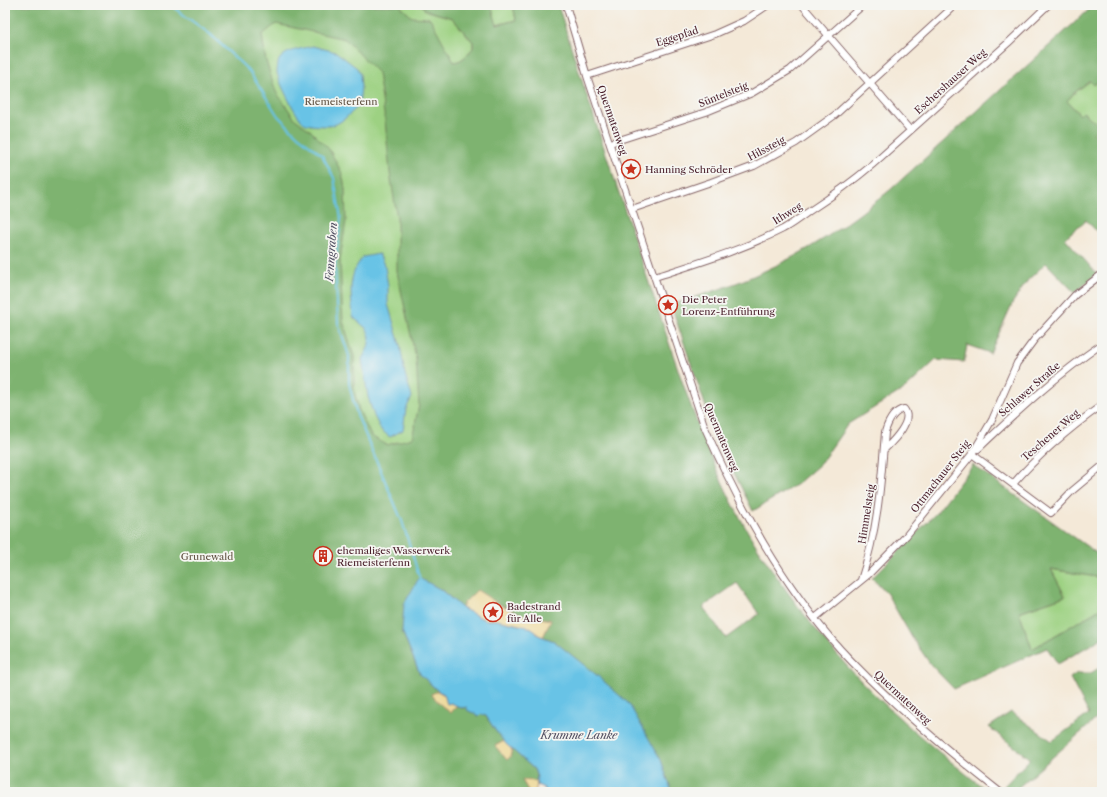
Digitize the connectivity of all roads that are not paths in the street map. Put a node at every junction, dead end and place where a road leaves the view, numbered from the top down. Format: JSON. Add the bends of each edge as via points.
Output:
{"nodes":[{"id":1,"x":566,"y":5,"type":"edge"},
{"id":2,"x":768,"y":5,"type":"edge"},
{"id":3,"x":802,"y":5,"type":"edge"},
{"id":4,"x":863,"y":5,"type":"edge"},
{"id":5,"x":955,"y":5,"type":"edge"},
{"id":6,"x":1048,"y":5,"type":"edge"},
{"id":7,"x":828,"y":36,"type":"junction"},
{"id":8,"x":587,"y":76,"type":"junction"},
{"id":9,"x":869,"y":83,"type":"junction"},
{"id":10,"x":910,"y":130,"type":"junction"},
{"id":11,"x":610,"y":143,"type":"junction"},
{"id":12,"x":632,"y":209,"type":"junction"},
{"id":13,"x":1102,"y":274,"type":"edge"},
{"id":14,"x":655,"y":277,"type":"junction"},
{"id":15,"x":1102,"y":344,"type":"edge"},
{"id":16,"x":1102,"y":405,"type":"edge"},
{"id":17,"x":885,"y":449,"type":"junction"},
{"id":18,"x":972,"y":454,"type":"junction"},
{"id":19,"x":1102,"y":466,"type":"edge"},
{"id":20,"x":1013,"y":484,"type":"junction"},
{"id":21,"x":860,"y":581,"type":"junction"},
{"id":22,"x":815,"y":618,"type":"junction"},
{"id":23,"x":1000,"y":792,"type":"edge"}],
"edges":[{"from":1,"to":8,"type":"street","name":"Quermatenweg"},
{"from":2,"to":8,"type":"street","name":"Eggepfad","via":[[744,21],[715,34]]},
{"from":3,"to":7,"type":"street"},
{"from":4,"to":7,"type":"street"},
{"from":5,"to":9,"type":"street"},
{"from":6,"to":10,"type":"street","name":"Eschershauser Weg"},
{"from":7,"to":9,"type":"street"},
{"from":7,"to":11,"type":"street","name":"Süntelsteig","via":[[790,70],[752,93],[706,112]]},
{"from":8,"to":11,"type":"street","name":"Quermatenweg"},
{"from":9,"to":10,"type":"street"},
{"from":9,"to":12,"type":"street","name":"Hilssteig","via":[[816,129],[754,166]]},
{"from":10,"to":14,"type":"street","name":"Ithweg","via":[[855,179],[785,228],[745,246]]},
{"from":11,"to":12,"type":"street","name":"Quermatenweg"},
{"from":12,"to":14,"type":"street","name":"Quermatenweg"},
{"from":13,"to":18,"type":"street","name":"Ottmachauer Steig","via":[[1053,318],[1017,363],[992,420]]},
{"from":14,"to":22,"type":"street","name":"Quermatenweg","via":[[705,428],[747,515]]},
{"from":15,"to":18,"type":"street","name":"Schlawer Straße","via":[[1076,361],[1025,404]]},
{"from":16,"to":20,"type":"street","name":"Teschener Weg","via":[[1027,468]]},
{"from":17,"to":17,"type":"street","name":"Himmelsteig","via":[[903,427],[907,416],[904,409],[895,414],[887,425]]},
{"from":17,"to":21,"type":"street","name":"Himmelsteig","via":[[873,540]]},
{"from":18,"to":20,"type":"street"},
{"from":18,"to":21,"type":"street","name":"Ottmachauer Steig","via":[[906,536]]},
{"from":19,"to":20,"type":"street","via":[[1051,513]]},
{"from":21,"to":22,"type":"street","name":"Ottmachauer Steig"},
{"from":22,"to":23,"type":"street","name":"Quermatenweg","via":[[874,683],[930,735]]}]}
